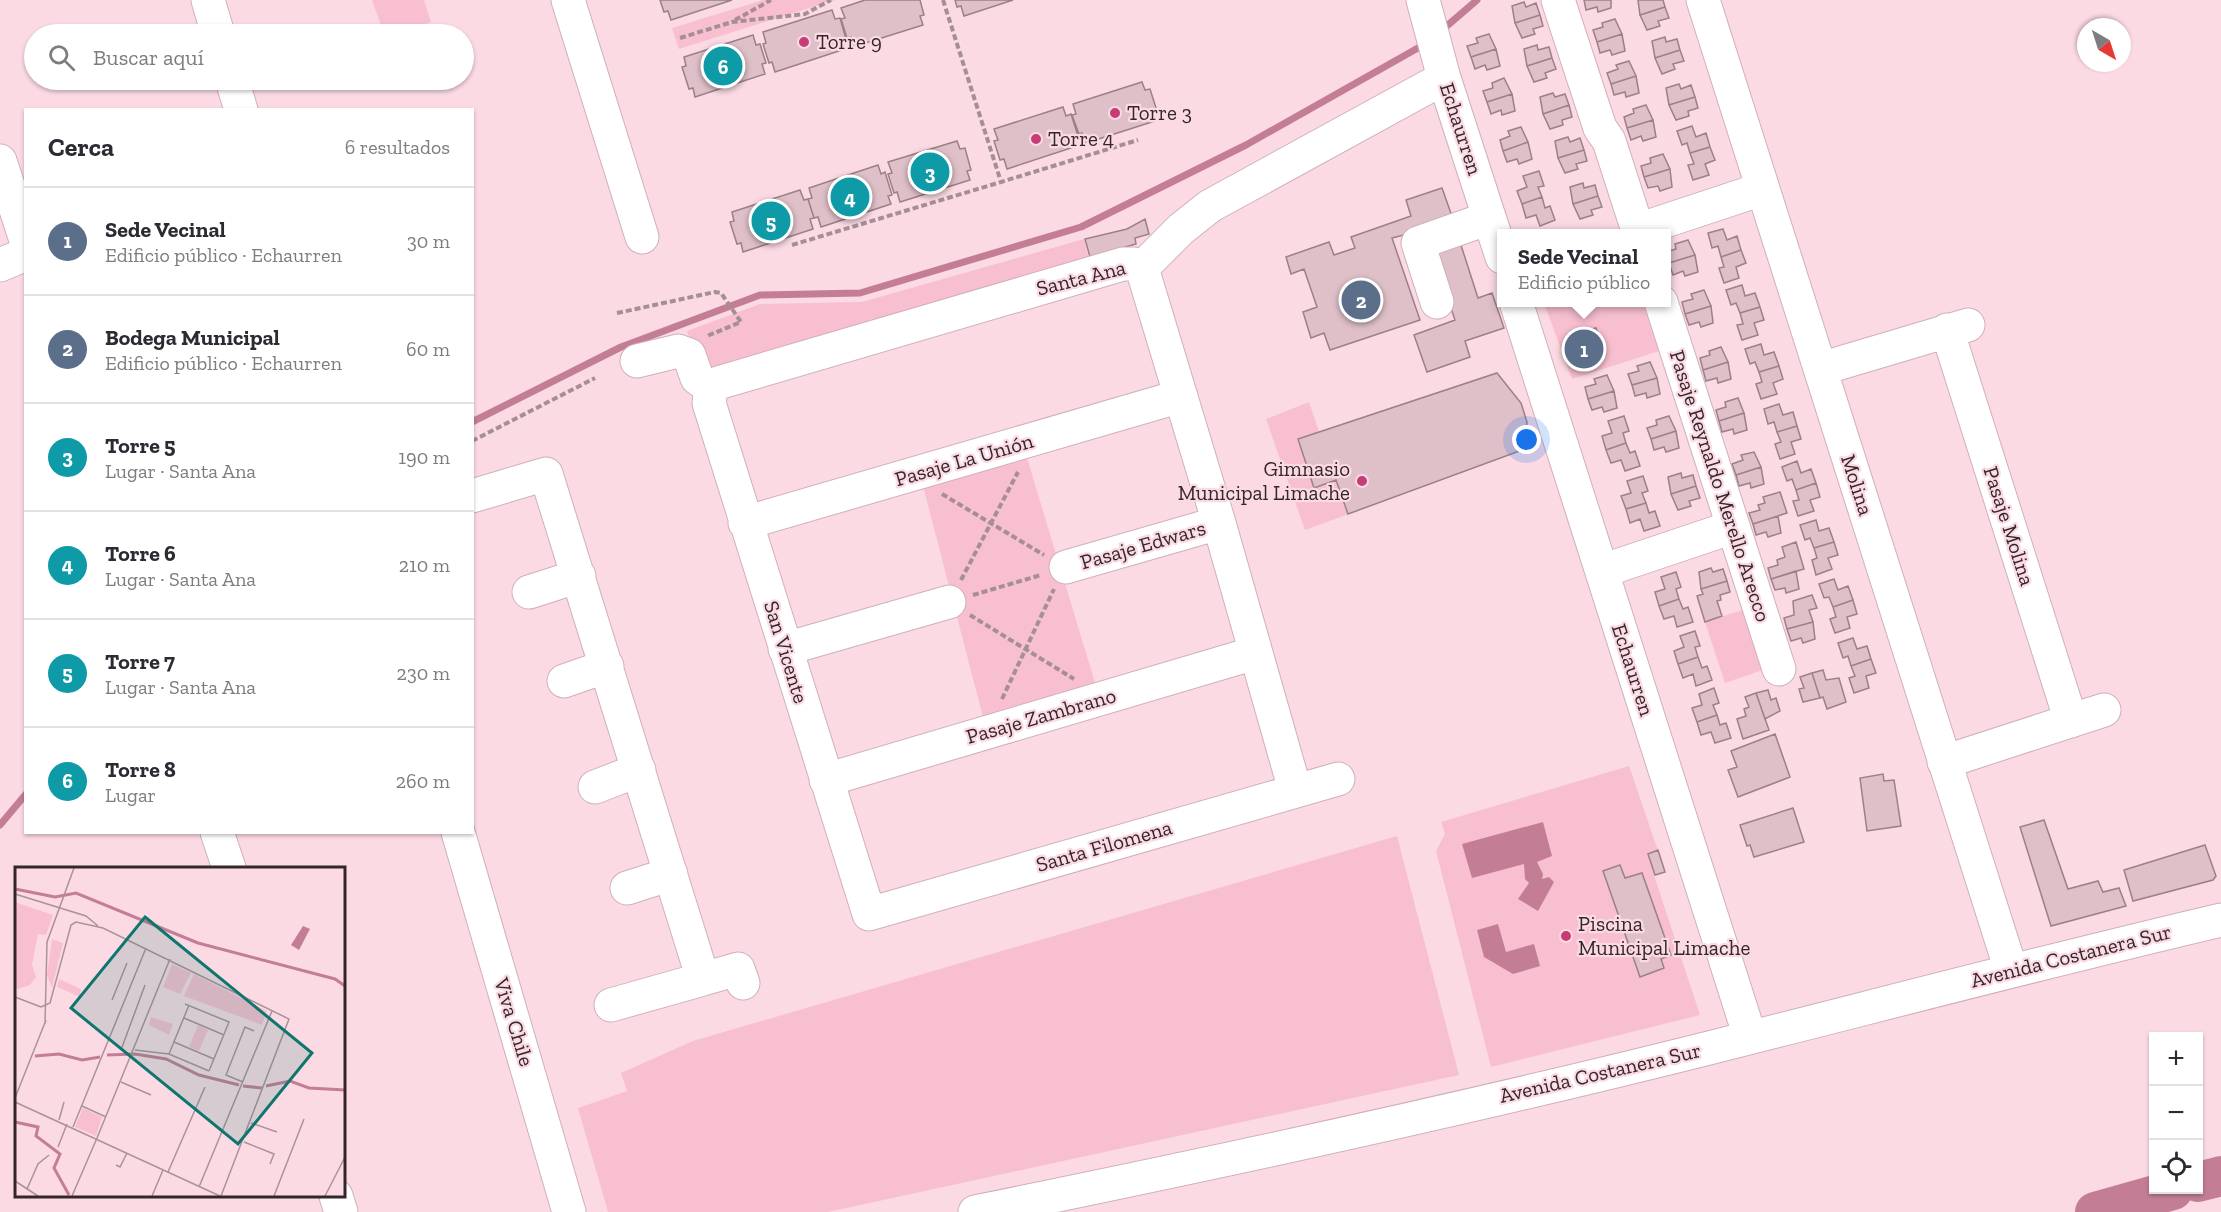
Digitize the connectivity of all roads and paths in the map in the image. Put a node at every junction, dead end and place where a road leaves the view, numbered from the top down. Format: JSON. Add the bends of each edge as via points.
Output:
{"nodes":[{"id":1,"x":208,"y":0,"type":"edge"},
{"id":2,"x":568,"y":0,"type":"edge"},
{"id":3,"x":771,"y":0,"type":"edge"},
{"id":4,"x":831,"y":0,"type":"edge"},
{"id":5,"x":943,"y":0,"type":"edge"},
{"id":6,"x":1558,"y":0,"type":"edge"},
{"id":7,"x":1703,"y":0,"type":"edge"},
{"id":8,"x":1425,"y":9,"type":"edge"},
{"id":9,"x":732,"y":21,"type":"junction"},
{"id":10,"x":215,"y":24,"type":"edge"},
{"id":11,"x":680,"y":38,"type":"dead end"},
{"id":12,"x":1440,"y":63,"type":"junction"},
{"id":13,"x":235,"y":90,"type":"edge"},
{"id":14,"x":240,"y":108,"type":"edge"},
{"id":15,"x":1138,"y":140,"type":"dead end"},
{"id":16,"x":0,"y":161,"type":"edge"},
{"id":17,"x":1001,"y":182,"type":"junction"},
{"id":18,"x":1762,"y":189,"type":"junction"},
{"id":19,"x":1489,"y":218,"type":"junction"},
{"id":20,"x":1637,"y":229,"type":"edge"},
{"id":21,"x":1647,"y":229,"type":"edge"},
{"id":22,"x":24,"y":234,"type":"edge"},
{"id":23,"x":642,"y":237,"type":"dead end"},
{"id":24,"x":1497,"y":242,"type":"edge"},
{"id":25,"x":792,"y":245,"type":"dead end"},
{"id":26,"x":24,"y":255,"type":"edge"},
{"id":27,"x":0,"y":265,"type":"edge"},
{"id":28,"x":1142,"y":268,"type":"junction"},
{"id":29,"x":1437,"y":302,"type":"dead end"},
{"id":30,"x":1517,"y":307,"type":"edge"},
{"id":31,"x":1662,"y":307,"type":"edge"},
{"id":32,"x":617,"y":313,"type":"dead end"},
{"id":33,"x":684,"y":353,"type":"junction"},
{"id":34,"x":637,"y":361,"type":"dead end"},
{"id":35,"x":1820,"y":369,"type":"junction"},
{"id":36,"x":595,"y":378,"type":"dead end"},
{"id":37,"x":711,"y":388,"type":"junction"},
{"id":38,"x":1181,"y":396,"type":"junction"},
{"id":39,"x":474,"y":440,"type":"edge"},
{"id":40,"x":1034,"y":440,"type":"junction"},
{"id":41,"x":911,"y":476,"type":"junction"},
{"id":42,"x":474,"y":495,"type":"edge"},
{"id":43,"x":745,"y":523,"type":"junction"},
{"id":44,"x":991,"y":523,"type":"junction"},
{"id":45,"x":1220,"y":523,"type":"junction"},
{"id":46,"x":1733,"y":527,"type":"junction"},
{"id":47,"x":1066,"y":567,"type":"junction"},
{"id":48,"x":1602,"y":572,"type":"junction"},
{"id":49,"x":579,"y":576,"type":"junction"},
{"id":50,"x":529,"y":592,"type":"dead end"},
{"id":51,"x":949,"y":602,"type":"junction"},
{"id":52,"x":1024,"y":648,"type":"junction"},
{"id":53,"x":785,"y":649,"type":"junction"},
{"id":54,"x":1255,"y":653,"type":"junction"},
{"id":55,"x":607,"y":666,"type":"junction"},
{"id":56,"x":1779,"y":669,"type":"dead end"},
{"id":57,"x":564,"y":681,"type":"dead end"},
{"id":58,"x":1104,"y":698,"type":"junction"},
{"id":59,"x":2104,"y":710,"type":"dead end"},
{"id":60,"x":2071,"y":721,"type":"junction"},
{"id":61,"x":986,"y":732,"type":"junction"},
{"id":62,"x":1944,"y":762,"type":"junction"},
{"id":63,"x":639,"y":770,"type":"junction"},
{"id":64,"x":1338,"y":779,"type":"dead end"},
{"id":65,"x":826,"y":780,"type":"junction"},
{"id":66,"x":595,"y":787,"type":"dead end"},
{"id":67,"x":1295,"y":790,"type":"junction"},
{"id":68,"x":218,"y":834,"type":"edge"},
{"id":69,"x":459,"y":834,"type":"edge"},
{"id":70,"x":229,"y":867,"type":"edge"},
{"id":71,"x":671,"y":874,"type":"junction"},
{"id":72,"x":627,"y":888,"type":"dead end"},
{"id":73,"x":870,"y":914,"type":"joint"},
{"id":74,"x":2221,"y":920,"type":"edge"},
{"id":75,"x":2011,"y":970,"type":"junction"},
{"id":76,"x":703,"y":979,"type":"junction"},
{"id":77,"x":743,"y":983,"type":"dead end"},
{"id":78,"x":611,"y":1005,"type":"dead end"},
{"id":79,"x":1750,"y":1037,"type":"junction"},
{"id":80,"x":336,"y":1197,"type":"edge"},
{"id":81,"x":341,"y":1212,"type":"edge"},
{"id":82,"x":569,"y":1212,"type":"edge"},
{"id":83,"x":975,"y":1212,"type":"edge"}],
"edges":[{"from":1,"to":10,"type":"street"},
{"from":2,"to":23,"type":"street"},
{"from":3,"to":9,"type":"path"},
{"from":4,"to":9,"type":"path","via":[[805,14]]},
{"from":5,"to":17,"type":"path"},
{"from":6,"to":20,"type":"street"},
{"from":7,"to":18,"type":"street","name":"Molina"},
{"from":8,"to":12,"type":"street","name":"Echaurren"},
{"from":9,"to":11,"type":"path"},
{"from":12,"to":19,"type":"street","name":"Echaurren"},
{"from":12,"to":28,"type":"street","name":"Santa Ana","via":[[1210,206]]},
{"from":13,"to":14,"type":"street"},
{"from":15,"to":17,"type":"path"},
{"from":16,"to":22,"type":"street"},
{"from":17,"to":25,"type":"path"},
{"from":18,"to":21,"type":"street"},
{"from":18,"to":35,"type":"street","name":"Molina"},
{"from":19,"to":24,"type":"street","name":"Echaurren"},
{"from":19,"to":29,"type":"street","via":[[1418,243]]},
{"from":26,"to":27,"type":"street"},
{"from":28,"to":37,"type":"street","name":"Santa Ana","via":[[1123,264]]},
{"from":28,"to":38,"type":"street"},
{"from":30,"to":48,"type":"street","name":"Echaurren"},
{"from":31,"to":46,"type":"street","name":"Pasaje Reynaldo Merello Arecco"},
{"from":32,"to":33,"type":"path","via":[[716,292],[738,315],[740,324],[689,342]]},
{"from":33,"to":34,"type":"street"},
{"from":33,"to":37,"type":"street","via":[[689,355],[697,378]]},
{"from":35,"to":60,"type":"street","name":"Pasaje Molina","via":[[1958,328]]},
{"from":35,"to":62,"type":"street","name":"Molina"},
{"from":36,"to":39,"type":"path"},
{"from":37,"to":43,"type":"street","name":"San Vicente","via":[[709,403]]},
{"from":38,"to":40,"type":"street","name":"Pasaje La Unión"},
{"from":38,"to":45,"type":"street"},
{"from":40,"to":41,"type":"street","name":"Pasaje La Unión"},
{"from":40,"to":44,"type":"path"},
{"from":41,"to":43,"type":"street","name":"Pasaje La Unión"},
{"from":41,"to":44,"type":"path"},
{"from":42,"to":49,"type":"street","via":[[546,474]]},
{"from":43,"to":53,"type":"street","name":"San Vicente"},
{"from":44,"to":47,"type":"path"},
{"from":44,"to":51,"type":"path"},
{"from":45,"to":47,"type":"street","name":"Pasaje Edwars"},
{"from":45,"to":54,"type":"street"},
{"from":46,"to":48,"type":"street"},
{"from":46,"to":56,"type":"street","name":"Pasaje Reynaldo Merello Arecco"},
{"from":47,"to":51,"type":"path"},
{"from":47,"to":52,"type":"path"},
{"from":48,"to":79,"type":"street","name":"Echaurren"},
{"from":49,"to":50,"type":"street"},
{"from":49,"to":55,"type":"street"},
{"from":51,"to":52,"type":"path"},
{"from":51,"to":53,"type":"street"},
{"from":52,"to":58,"type":"path"},
{"from":52,"to":61,"type":"path"},
{"from":53,"to":65,"type":"street","name":"San Vicente"},
{"from":54,"to":58,"type":"street","name":"Pasaje Zambrano"},
{"from":54,"to":67,"type":"street"},
{"from":55,"to":57,"type":"street"},
{"from":55,"to":63,"type":"street"},
{"from":58,"to":61,"type":"street","name":"Pasaje Zambrano"},
{"from":59,"to":60,"type":"street"},
{"from":60,"to":62,"type":"street"},
{"from":61,"to":65,"type":"street","name":"Pasaje Zambrano"},
{"from":62,"to":75,"type":"street","name":"Molina"},
{"from":63,"to":66,"type":"street"},
{"from":63,"to":71,"type":"street"},
{"from":64,"to":67,"type":"street","name":"Santa Filomena"},
{"from":65,"to":73,"type":"street","name":"San Vicente"},
{"from":67,"to":73,"type":"street","name":"Santa Filomena"},
{"from":68,"to":70,"type":"street"},
{"from":69,"to":82,"type":"street","name":"Viva Chile"},
{"from":71,"to":72,"type":"street"},
{"from":71,"to":76,"type":"street"},
{"from":74,"to":75,"type":"street","name":"Avenida Costanera Sur"},
{"from":75,"to":79,"type":"street","name":"Avenida Costanera Sur"},
{"from":76,"to":77,"type":"street","via":[[738,969]]},
{"from":76,"to":78,"type":"street"},
{"from":79,"to":83,"type":"street","name":"Avenida Costanera Sur","via":[[1226,1161]]},
{"from":80,"to":81,"type":"street"}]}
